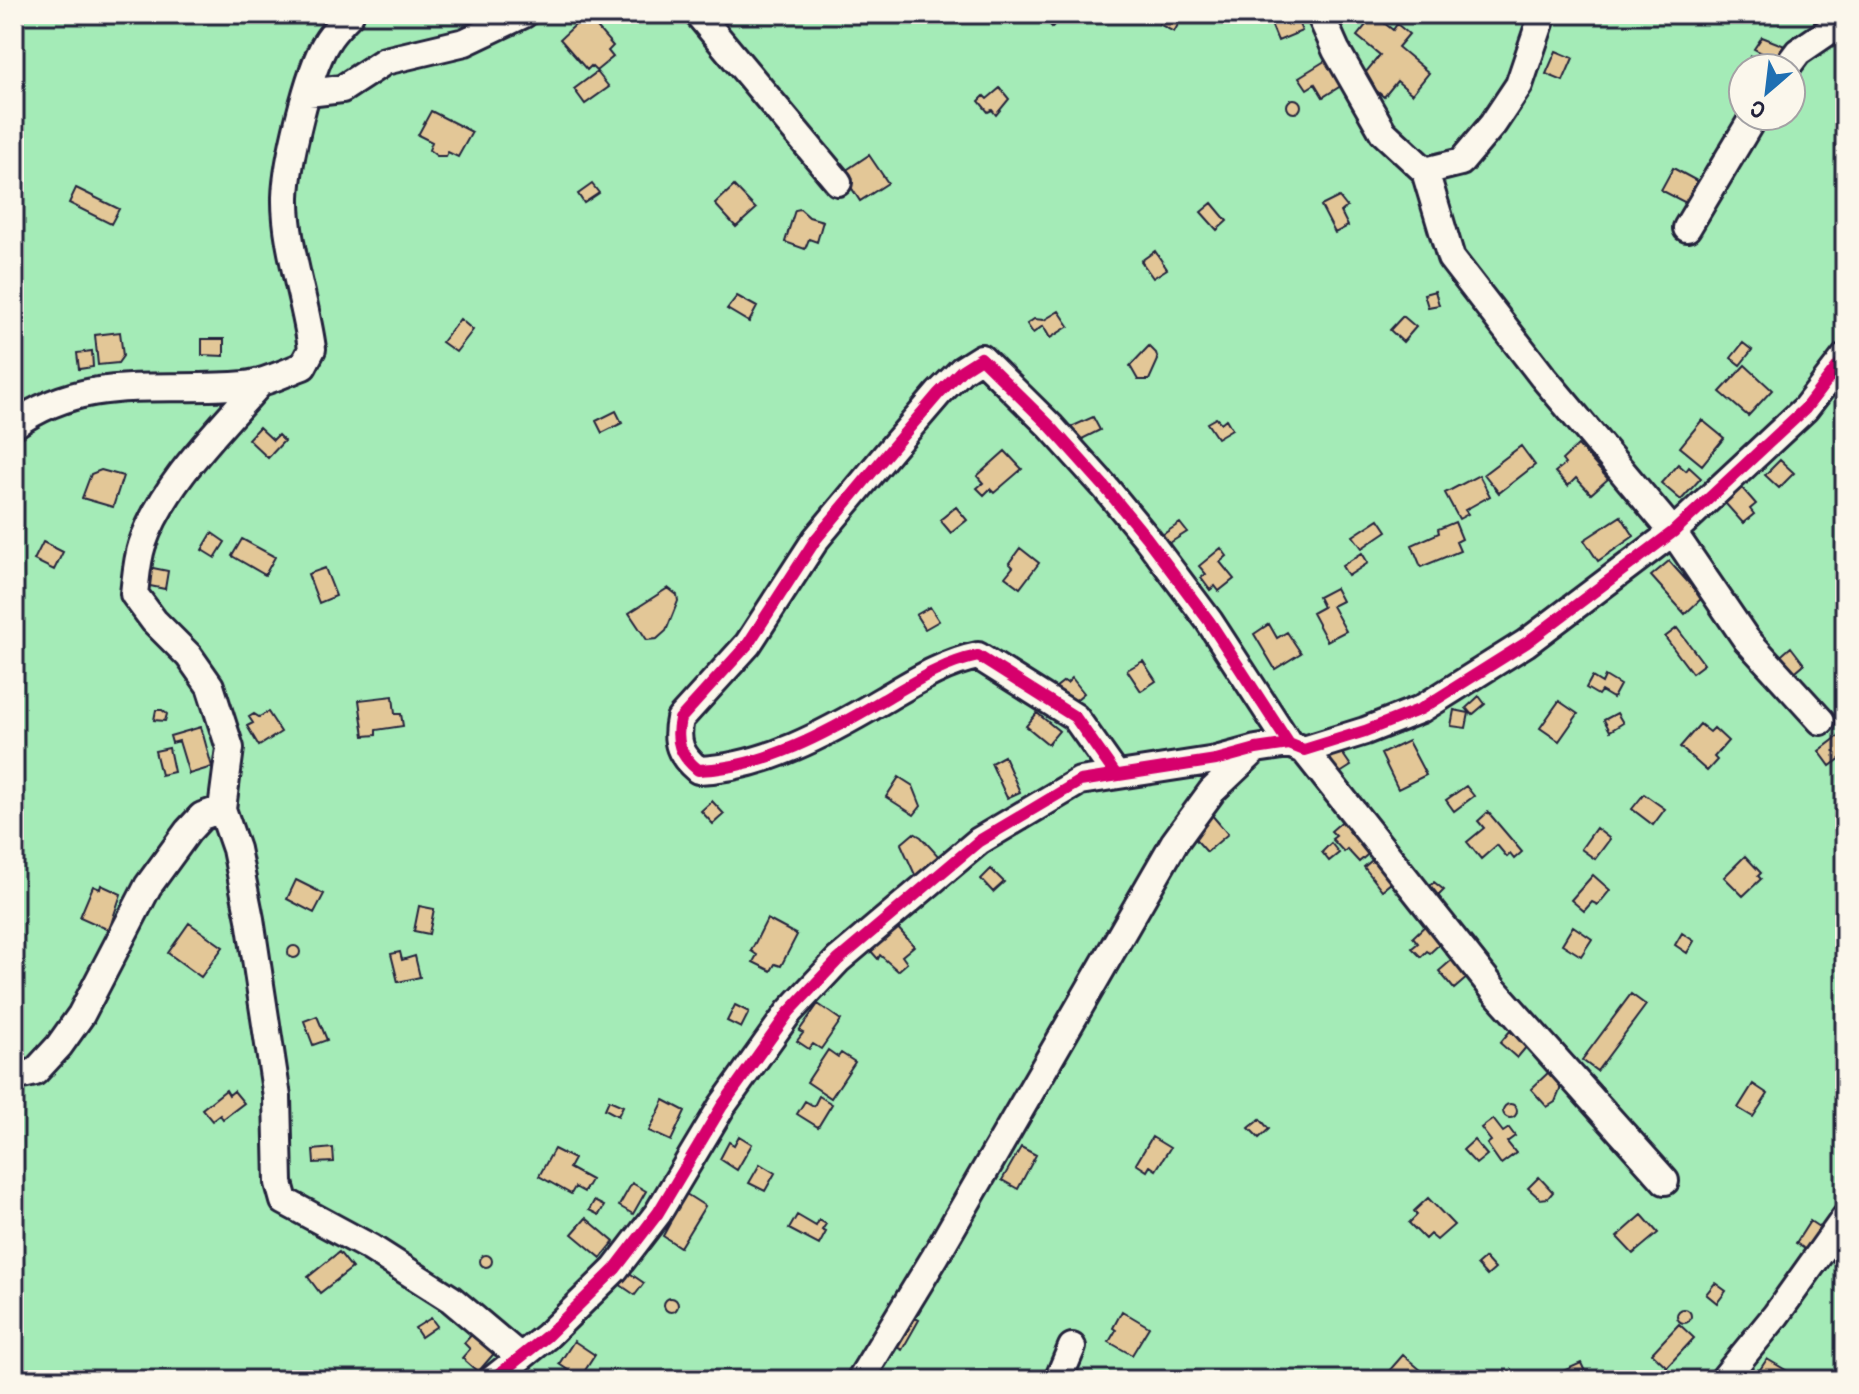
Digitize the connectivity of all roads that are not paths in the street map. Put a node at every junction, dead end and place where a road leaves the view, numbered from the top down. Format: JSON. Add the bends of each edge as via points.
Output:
{"nodes":[{"id":1,"x":350,"y":14,"type":"edge"},
{"id":2,"x":524,"y":14,"type":"edge"},
{"id":3,"x":698,"y":14,"type":"edge"},
{"id":4,"x":1320,"y":14,"type":"edge"},
{"id":5,"x":1543,"y":14,"type":"edge"},
{"id":6,"x":1845,"y":20,"type":"edge"},
{"id":7,"x":1798,"y":52,"type":"edge"},
{"id":8,"x":308,"y":93,"type":"junction"},
{"id":9,"x":1744,"y":132,"type":"edge"},
{"id":10,"x":1425,"y":171,"type":"junction"},
{"id":11,"x":838,"y":182,"type":"dead end"},
{"id":12,"x":1687,"y":228,"type":"dead end"},
{"id":13,"x":1845,"y":357,"type":"edge"},
{"id":14,"x":261,"y":382,"type":"junction"},
{"id":15,"x":14,"y":425,"type":"edge"},
{"id":16,"x":1673,"y":532,"type":"junction"},
{"id":17,"x":1821,"y":721,"type":"dead end"},
{"id":18,"x":1296,"y":747,"type":"junction"},
{"id":19,"x":1256,"y":749,"type":"junction"},
{"id":20,"x":1116,"y":775,"type":"junction"},
{"id":21,"x":222,"y":809,"type":"junction"},
{"id":22,"x":14,"y":1077,"type":"edge"},
{"id":23,"x":1665,"y":1181,"type":"dead end"},
{"id":24,"x":1845,"y":1218,"type":"edge"},
{"id":25,"x":1072,"y":1347,"type":"dead end"},
{"id":26,"x":520,"y":1357,"type":"junction"},
{"id":27,"x":492,"y":1380,"type":"edge"},
{"id":28,"x":860,"y":1380,"type":"edge"},
{"id":29,"x":1058,"y":1380,"type":"edge"},
{"id":30,"x":1723,"y":1380,"type":"edge"}],
"edges":[{"from":1,"to":8,"type":"street","via":[[325,43]]},
{"from":2,"to":8,"type":"street","via":[[465,42],[385,61],[342,89]]},
{"from":3,"to":11,"type":"street"},
{"from":4,"to":10,"type":"street","via":[[1383,132]]},
{"from":5,"to":10,"type":"street","via":[[1519,85],[1493,124],[1461,162]]},
{"from":6,"to":7,"type":"street"},
{"from":8,"to":14,"type":"street","via":[[286,198],[312,349],[303,366]]},
{"from":9,"to":12,"type":"street"},
{"from":10,"to":16,"type":"street","via":[[1451,258]]},
{"from":13,"to":16,"type":"street","via":[[1805,409]]},
{"from":14,"to":15,"type":"street","via":[[121,386],[75,394],[32,411]]},
{"from":14,"to":21,"type":"street","via":[[200,449],[172,490],[142,544],[134,594],[210,686],[230,748]]},
{"from":16,"to":17,"type":"street","via":[[1746,639]]},
{"from":16,"to":18,"type":"street","via":[[1526,643],[1421,709],[1365,731]]},
{"from":18,"to":19,"type":"street"},
{"from":18,"to":20,"type":"street","via":[[1138,527],[1062,439],[981,358],[939,393],[816,539],[748,644],[680,719],[677,735],[683,757],[698,770],[736,766],[844,723],[955,660],[978,656],[1075,717]]},
{"from":18,"to":23,"type":"street","via":[[1494,990]]},
{"from":19,"to":20,"type":"street"},
{"from":19,"to":28,"type":"street","via":[[1212,791],[1174,843]]},
{"from":20,"to":26,"type":"street","via":[[1080,781],[979,841],[838,960],[789,1012],[722,1106],[658,1213],[615,1269]]},
{"from":21,"to":22,"type":"street","via":[[202,816],[156,875],[59,1046],[35,1072]]},
{"from":21,"to":26,"type":"street","via":[[250,919],[277,1097],[284,1201],[451,1299]]},
{"from":24,"to":30,"type":"street"},
{"from":25,"to":29,"type":"street"},
{"from":26,"to":27,"type":"street"}]}
